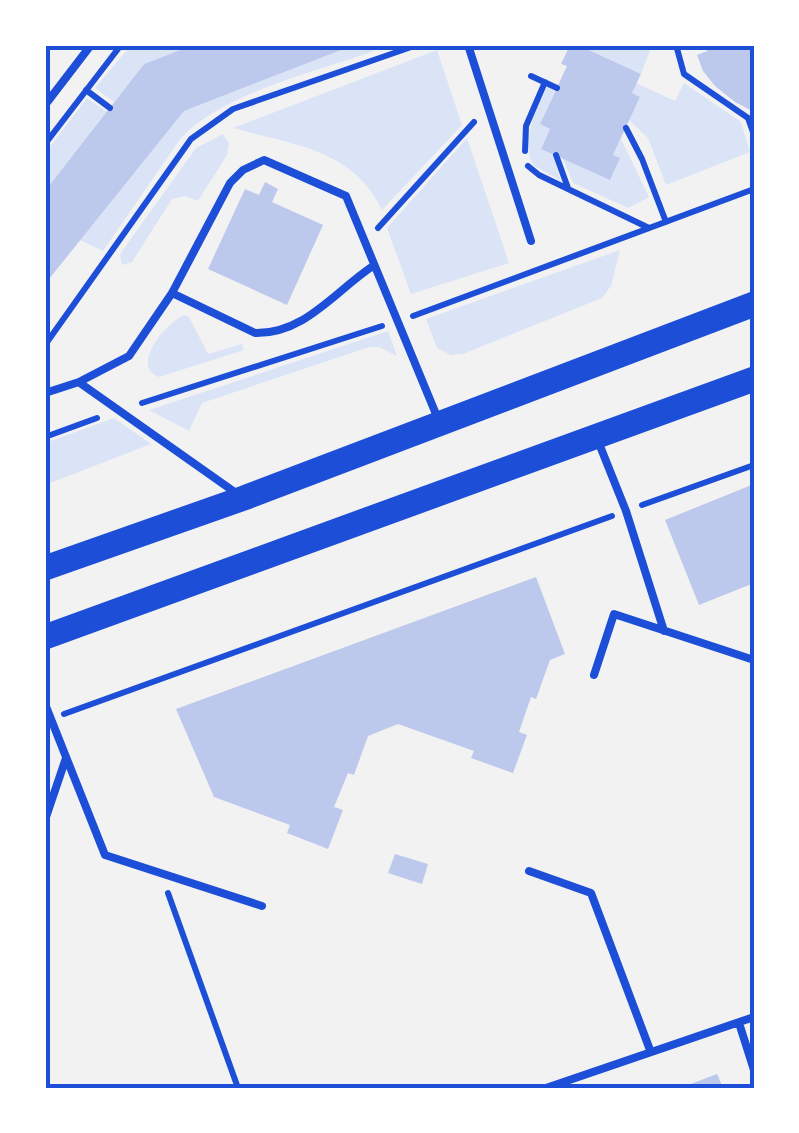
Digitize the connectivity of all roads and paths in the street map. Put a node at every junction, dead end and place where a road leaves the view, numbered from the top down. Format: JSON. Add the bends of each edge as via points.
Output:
{"nodes":[{"id":1,"x":91,"y":45,"type":"edge"},
{"id":2,"x":120,"y":45,"type":"edge"},
{"id":3,"x":417,"y":45,"type":"edge"},
{"id":4,"x":468,"y":45,"type":"edge"},
{"id":5,"x":676,"y":45,"type":"edge"},
{"id":6,"x":531,"y":76,"type":"dead end"},
{"id":7,"x":545,"y":82,"type":"junction"},
{"id":8,"x":557,"y":88,"type":"dead end"},
{"id":9,"x":86,"y":90,"type":"junction"},
{"id":10,"x":45,"y":105,"type":"edge"},
{"id":11,"x":488,"y":107,"type":"junction"},
{"id":12,"x":110,"y":108,"type":"dead end"},
{"id":13,"x":626,"y":128,"type":"dead end"},
{"id":14,"x":754,"y":136,"type":"edge"},
{"id":15,"x":45,"y":144,"type":"edge"},
{"id":16,"x":503,"y":154,"type":"junction"},
{"id":17,"x":556,"y":155,"type":"dead end"},
{"id":18,"x":528,"y":165,"type":"junction"},
{"id":19,"x":568,"y":190,"type":"junction"},
{"id":20,"x":666,"y":222,"type":"dead end"},
{"id":21,"x":649,"y":228,"type":"dead end"},
{"id":22,"x":530,"y":241,"type":"dead end"},
{"id":23,"x":364,"y":243,"type":"junction"},
{"id":24,"x":374,"y":266,"type":"junction"},
{"id":25,"x":172,"y":293,"type":"junction"},
{"id":26,"x":754,"y":304,"type":"edge"},
{"id":27,"x":45,"y":345,"type":"edge"},
{"id":28,"x":754,"y":380,"type":"edge"},
{"id":29,"x":79,"y":382,"type":"junction"},
{"id":30,"x":45,"y":394,"type":"edge"},
{"id":31,"x":440,"y":424,"type":"junction"},
{"id":32,"x":596,"y":437,"type":"junction"},
{"id":33,"x":754,"y":465,"type":"edge"},
{"id":34,"x":244,"y":498,"type":"junction"},
{"id":35,"x":626,"y":512,"type":"junction"},
{"id":36,"x":45,"y":568,"type":"edge"},
{"id":37,"x":664,"y":631,"type":"junction"},
{"id":38,"x":45,"y":637,"type":"edge"},
{"id":39,"x":754,"y":660,"type":"edge"},
{"id":40,"x":594,"y":675,"type":"dead end"},
{"id":41,"x":45,"y":704,"type":"edge"},
{"id":42,"x":51,"y":719,"type":"junction"},
{"id":43,"x":66,"y":758,"type":"junction"},
{"id":44,"x":45,"y":820,"type":"edge"},
{"id":45,"x":529,"y":872,"type":"dead end"},
{"id":46,"x":161,"y":873,"type":"junction"},
{"id":47,"x":262,"y":906,"type":"dead end"},
{"id":48,"x":754,"y":1017,"type":"edge"},
{"id":49,"x":739,"y":1022,"type":"junction"},
{"id":50,"x":650,"y":1050,"type":"junction"},
{"id":51,"x":754,"y":1070,"type":"edge"},
{"id":52,"x":238,"y":1088,"type":"edge"},
{"id":53,"x":546,"y":1088,"type":"edge"}],
"edges":[{"from":1,"to":10,"type":"lane"},
{"from":2,"to":9,"type":"path"},
{"from":3,"to":27,"type":"path","via":[[233,109],[191,139]]},
{"from":4,"to":11,"type":"lane"},
{"from":5,"to":14,"type":"path","via":[[684,74],[748,118]]},
{"from":6,"to":7,"type":"path"},
{"from":7,"to":8,"type":"path"},
{"from":7,"to":18,"type":"path","via":[[523,141]]},
{"from":9,"to":12,"type":"path"},
{"from":9,"to":15,"type":"path"},
{"from":11,"to":16,"type":"lane"},
{"from":11,"to":23,"type":"path"},
{"from":13,"to":20,"type":"path"},
{"from":16,"to":18,"type":"path"},
{"from":16,"to":22,"type":"lane"},
{"from":17,"to":19,"type":"path"},
{"from":18,"to":19,"type":"path"},
{"from":19,"to":21,"type":"path"},
{"from":23,"to":24,"type":"lane"},
{"from":23,"to":25,"type":"lane","via":[[345,194],[264,160],[230,183]]},
{"from":24,"to":25,"type":"lane","via":[[311,317],[268,333]]},
{"from":24,"to":31,"type":"lane"},
{"from":25,"to":29,"type":"lane","via":[[128,356]]},
{"from":26,"to":31,"type":"main road"},
{"from":28,"to":32,"type":"main road"},
{"from":29,"to":30,"type":"lane"},
{"from":29,"to":34,"type":"lane"},
{"from":31,"to":34,"type":"main road"},
{"from":32,"to":35,"type":"lane"},
{"from":32,"to":38,"type":"main road"},
{"from":33,"to":35,"type":"path"},
{"from":34,"to":36,"type":"main road"},
{"from":35,"to":37,"type":"lane"},
{"from":35,"to":42,"type":"path"},
{"from":37,"to":39,"type":"lane"},
{"from":37,"to":40,"type":"lane","via":[[614,614]]},
{"from":41,"to":42,"type":"lane"},
{"from":42,"to":43,"type":"lane"},
{"from":43,"to":44,"type":"lane"},
{"from":43,"to":46,"type":"lane","via":[[105,855]]},
{"from":45,"to":50,"type":"lane","via":[[591,893]]},
{"from":46,"to":47,"type":"lane"},
{"from":46,"to":52,"type":"path"},
{"from":48,"to":49,"type":"lane"},
{"from":49,"to":50,"type":"lane"},
{"from":49,"to":51,"type":"lane"},
{"from":50,"to":53,"type":"lane"}]}
